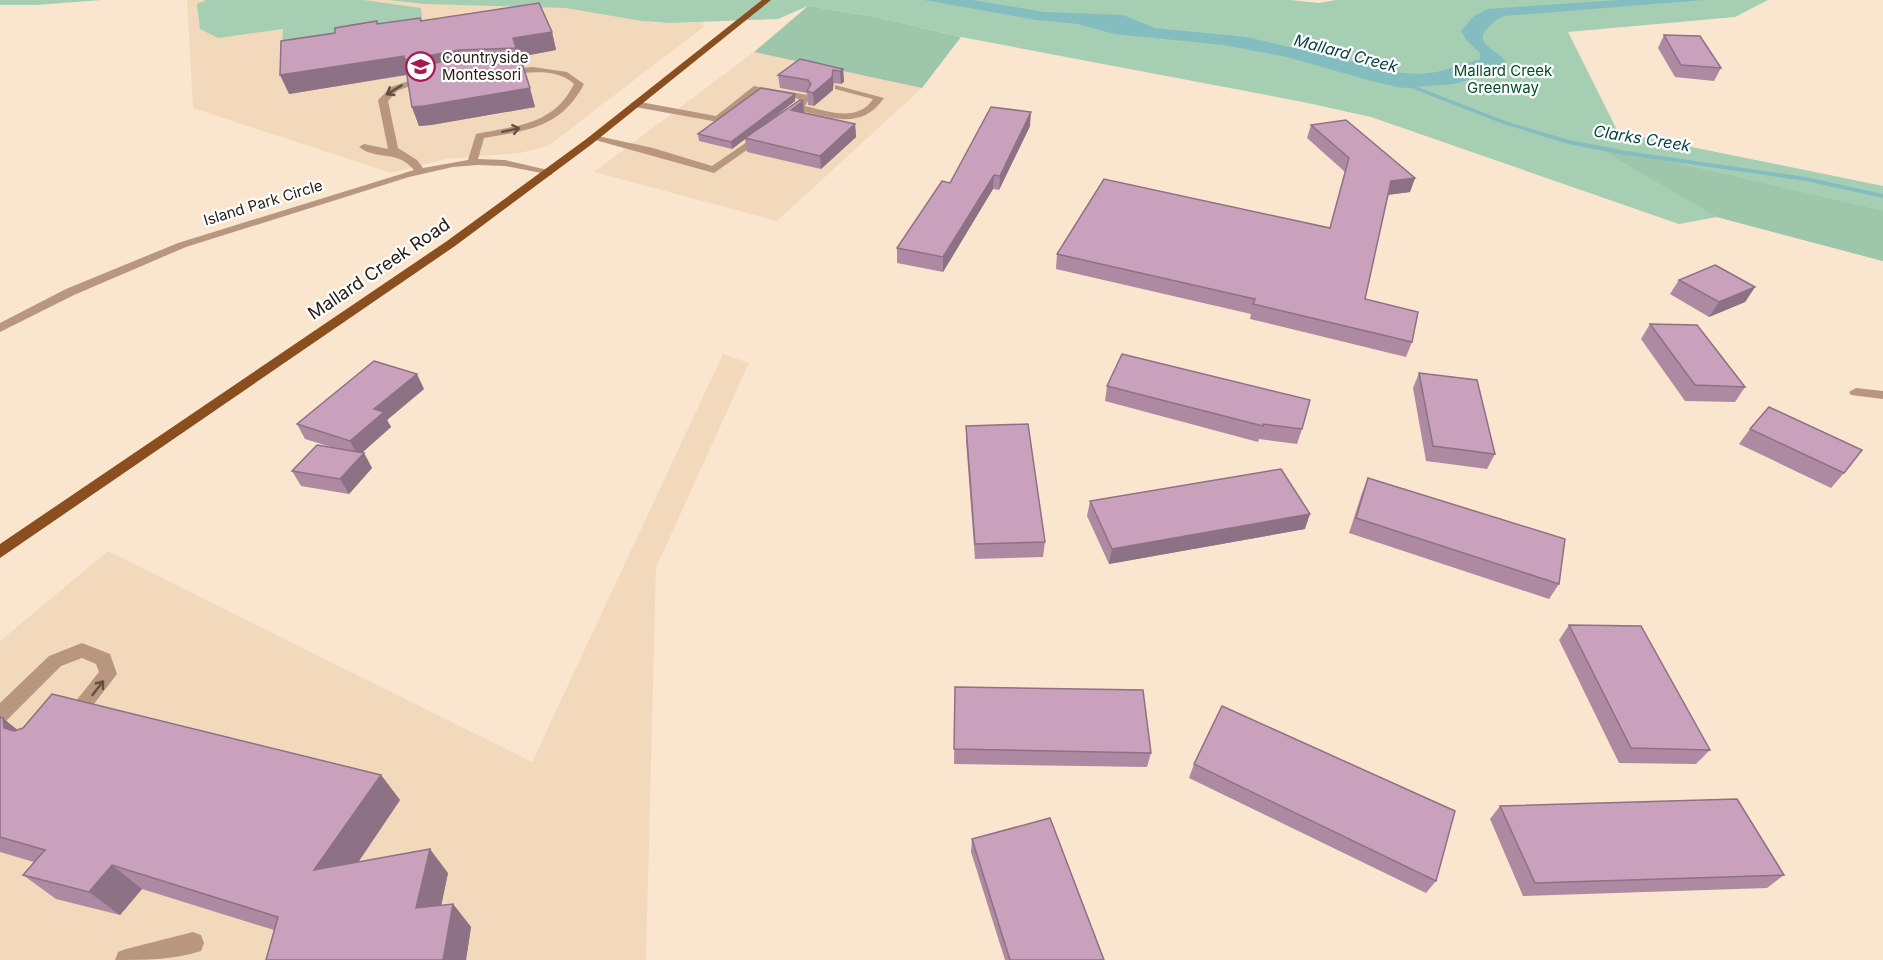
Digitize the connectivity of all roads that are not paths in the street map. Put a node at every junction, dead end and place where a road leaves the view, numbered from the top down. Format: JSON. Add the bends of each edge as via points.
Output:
{"nodes":[{"id":1,"x":767,"y":0,"type":"edge"},
{"id":2,"x":492,"y":73,"type":"edge"},
{"id":3,"x":439,"y":76,"type":"edge"},
{"id":4,"x":838,"y":87,"type":"edge"},
{"id":5,"x":635,"y":104,"type":"junction"},
{"id":6,"x":799,"y":108,"type":"junction"},
{"id":7,"x":780,"y":122,"type":"edge"},
{"id":8,"x":771,"y":129,"type":"edge"},
{"id":9,"x":593,"y":138,"type":"junction"},
{"id":10,"x":364,"y":147,"type":"dead end"},
{"id":11,"x":397,"y":152,"type":"junction"},
{"id":12,"x":472,"y":162,"type":"junction"},
{"id":13,"x":420,"y":171,"type":"junction"},
{"id":14,"x":548,"y":173,"type":"junction"},
{"id":15,"x":0,"y":328,"type":"edge"},
{"id":16,"x":1856,"y":392,"type":"dead end"},
{"id":17,"x":1883,"y":395,"type":"edge"},
{"id":18,"x":0,"y":552,"type":"edge"},
{"id":19,"x":0,"y":716,"type":"edge"},
{"id":20,"x":58,"y":731,"type":"edge"},
{"id":21,"x":193,"y":943,"type":"dead end"},
{"id":22,"x":126,"y":960,"type":"edge"}],
"edges":[{"from":1,"to":5,"type":"main road","name":"Mallard Creek Road"},
{"from":12,"to":2,"type":"street","one_way":true,"via":[[480,136],[549,119],[579,84],[573,77],[554,72]]},
{"from":3,"to":11,"type":"street","one_way":true,"via":[[401,85],[384,97],[390,145]]},
{"from":4,"to":6,"type":"street","via":[[879,98],[861,116],[845,117]]},
{"from":5,"to":6,"type":"street","via":[[718,119],[753,89],[805,97]]},
{"from":5,"to":9,"type":"main road","name":"Mallard Creek Road"},
{"from":6,"to":7,"type":"street"},
{"from":8,"to":9,"type":"street","via":[[714,170]]},
{"from":9,"to":14,"type":"main road","name":"Mallard Creek Road"},
{"from":10,"to":11,"type":"street"},
{"from":11,"to":13,"type":"street"},
{"from":12,"to":13,"type":"street","name":"Island Park Circle"},
{"from":12,"to":14,"type":"street","name":"Island Park Circle","via":[[505,163]]},
{"from":13,"to":15,"type":"street","name":"Island Park Circle","via":[[182,245],[104,276]]},
{"from":14,"to":18,"type":"main road","name":"Mallard Creek Road"},
{"from":16,"to":17,"type":"street"},
{"from":20,"to":19,"type":"street","one_way":true,"via":[[108,674],[104,658],[82,650],[55,661]]},
{"from":21,"to":22,"type":"street"}]}
